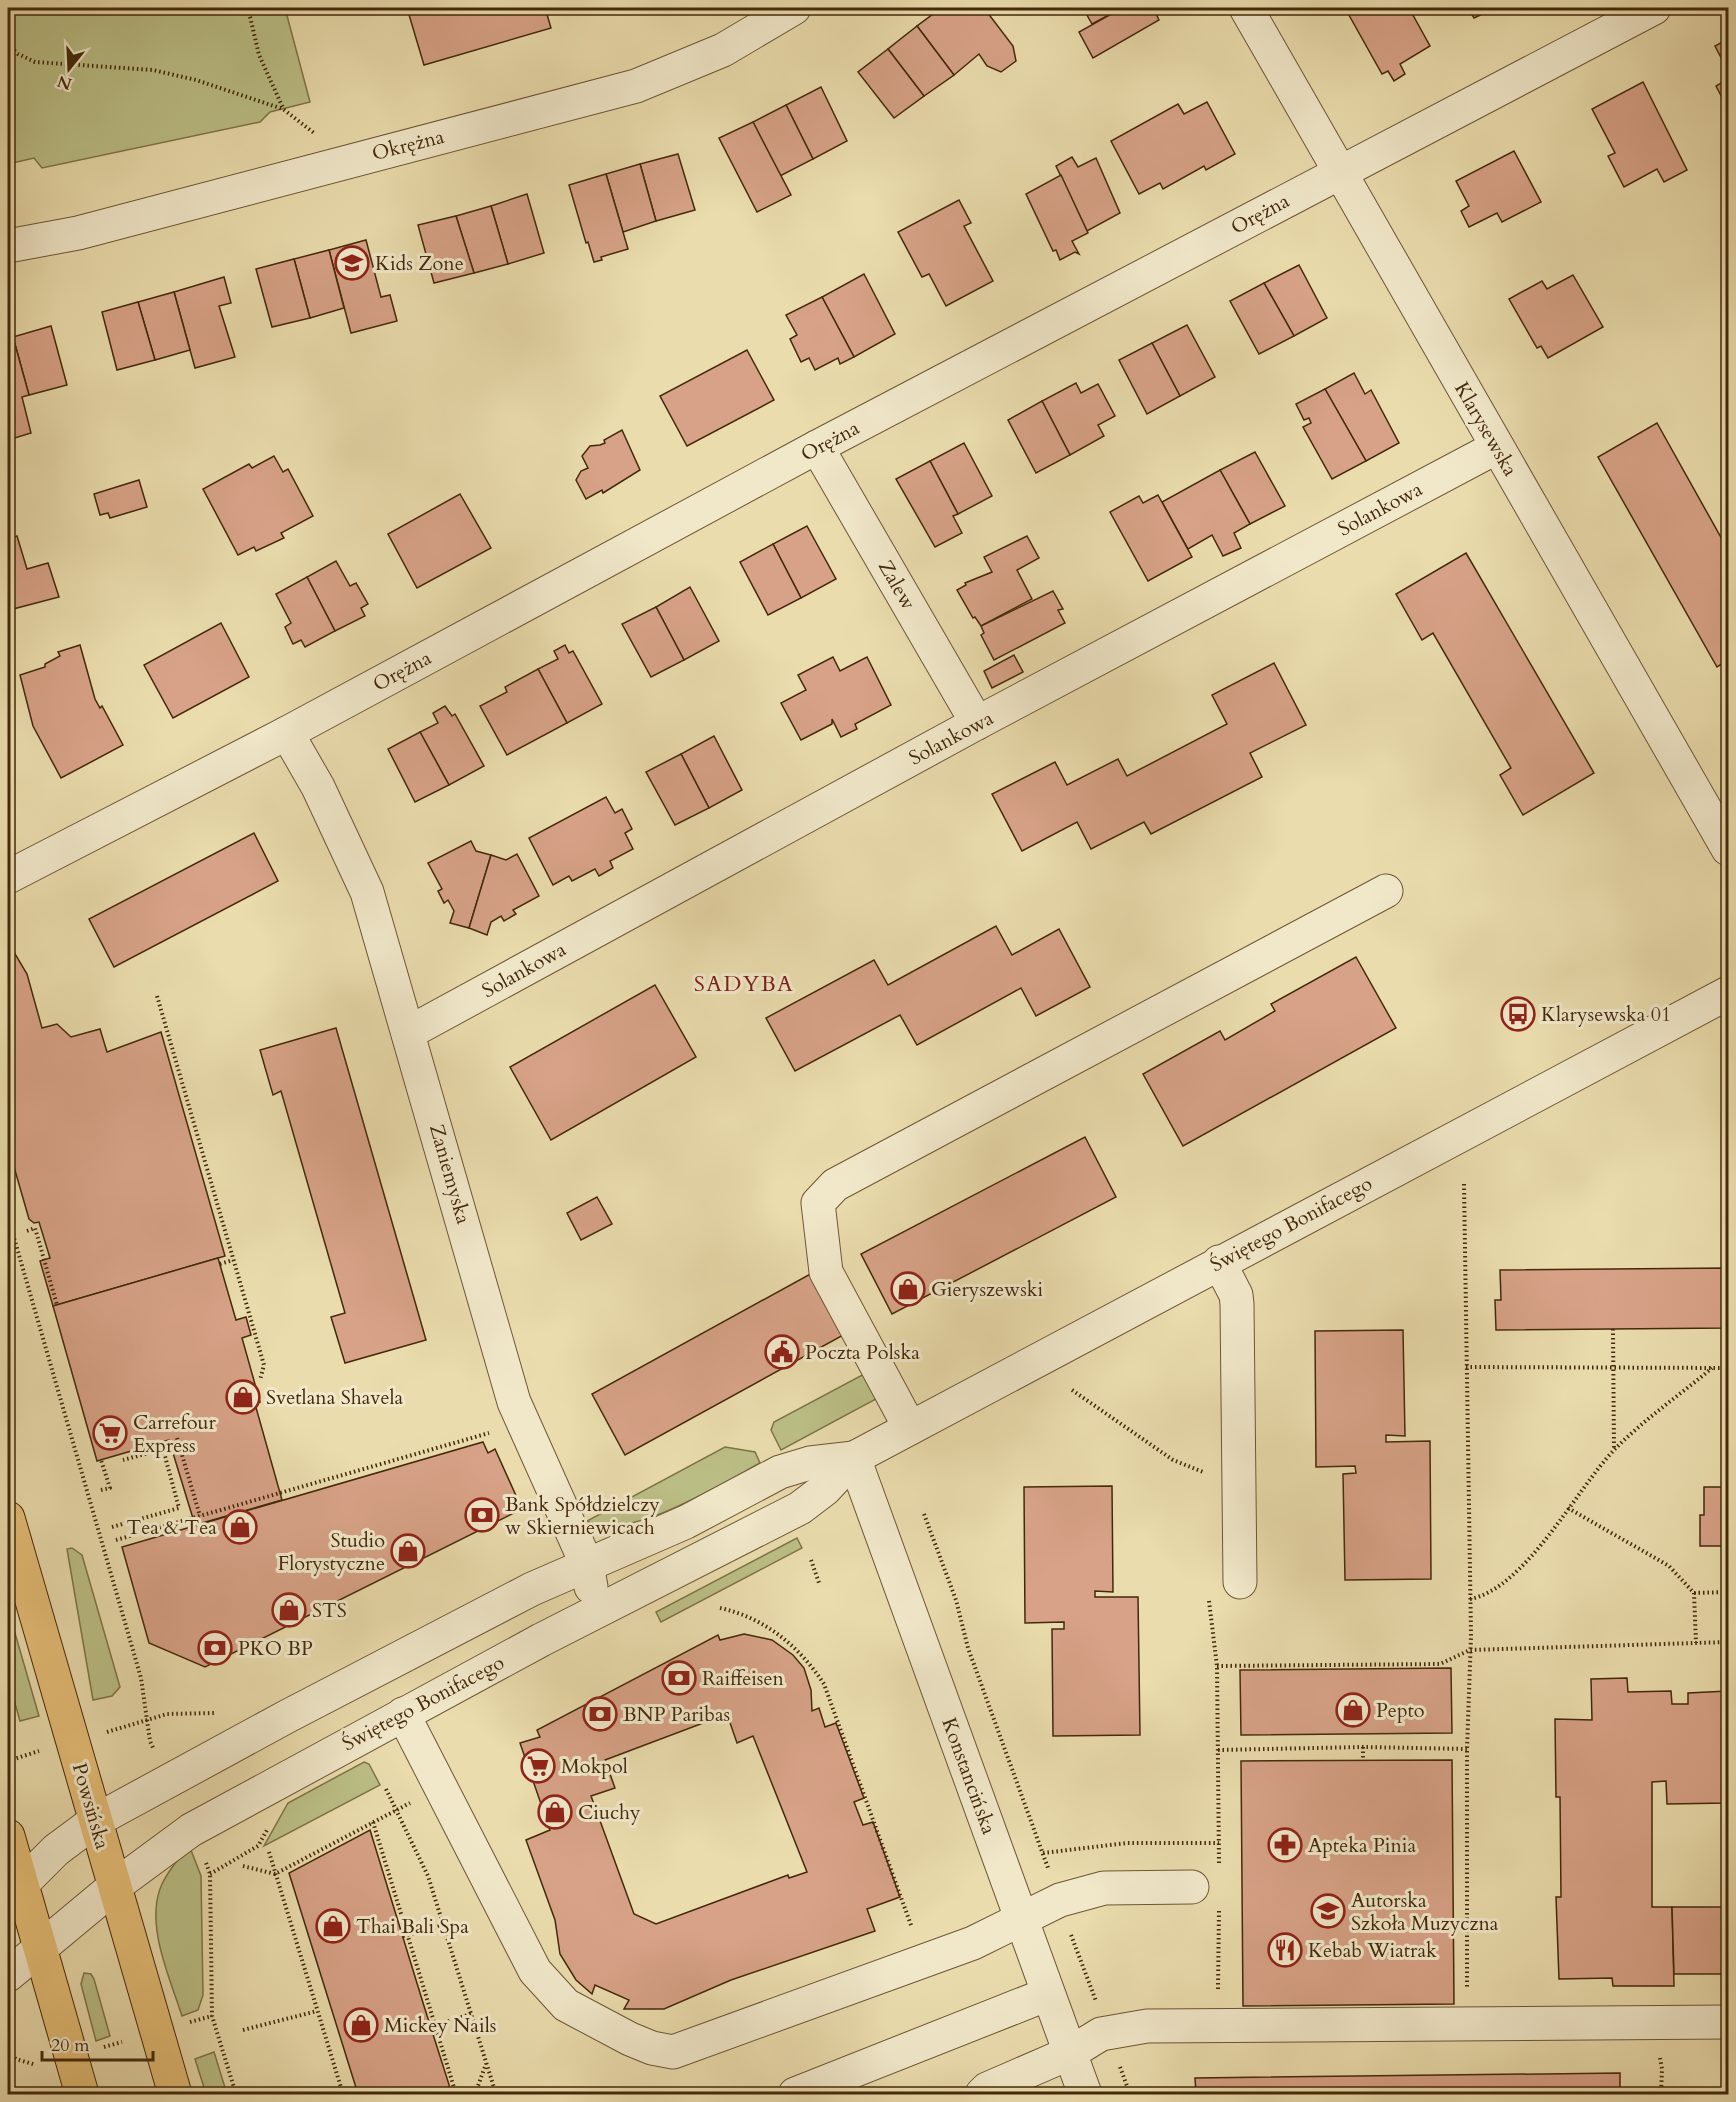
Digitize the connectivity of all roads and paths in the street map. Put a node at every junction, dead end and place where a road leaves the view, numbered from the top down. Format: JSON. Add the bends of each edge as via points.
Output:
{"nodes":[{"id":1,"x":248,"y":8,"type":"edge"},
{"id":2,"x":794,"y":8,"type":"edge"},
{"id":3,"x":1246,"y":8,"type":"edge"},
{"id":4,"x":1654,"y":8,"type":"edge"},
{"id":5,"x":8,"y":44,"type":"edge"},
{"id":6,"x":283,"y":109,"type":"junction"},
{"id":7,"x":315,"y":134,"type":"dead end"},
{"id":8,"x":1340,"y":172,"type":"junction"},
{"id":9,"x":8,"y":246,"type":"edge"},
{"id":10,"x":817,"y":447,"type":"junction"},
{"id":11,"x":1497,"y":447,"type":"junction"},
{"id":12,"x":977,"y":723,"type":"junction"},
{"id":13,"x":287,"y":733,"type":"junction"},
{"id":14,"x":1728,"y":849,"type":"edge"},
{"id":15,"x":8,"y":876,"type":"edge"},
{"id":16,"x":1386,"y":891,"type":"dead end"},
{"id":17,"x":1728,"y":993,"type":"edge"},
{"id":18,"x":158,"y":996,"type":"dead end"},
{"id":19,"x":408,"y":1033,"type":"junction"},
{"id":20,"x":1464,"y":1184,"type":"dead end"},
{"id":21,"x":8,"y":1217,"type":"edge"},
{"id":22,"x":27,"y":1231,"type":"dead end"},
{"id":23,"x":233,"y":1260,"type":"junction"},
{"id":24,"x":1219,"y":1262,"type":"junction"},
{"id":25,"x":220,"y":1263,"type":"dead end"},
{"id":26,"x":57,"y":1305,"type":"dead end"},
{"id":27,"x":1613,"y":1329,"type":"dead end"},
{"id":28,"x":1466,"y":1367,"type":"junction"},
{"id":29,"x":1615,"y":1368,"type":"junction"},
{"id":30,"x":1712,"y":1368,"type":"junction"},
{"id":31,"x":1728,"y":1368,"type":"edge"},
{"id":32,"x":260,"y":1380,"type":"dead end"},
{"id":33,"x":1072,"y":1390,"type":"dead end"},
{"id":34,"x":910,"y":1428,"type":"junction"},
{"id":35,"x":493,"y":1432,"type":"dead end"},
{"id":36,"x":177,"y":1438,"type":"dead end"},
{"id":37,"x":1614,"y":1450,"type":"junction"},
{"id":38,"x":854,"y":1458,"type":"junction"},
{"id":39,"x":101,"y":1460,"type":"dead end"},
{"id":40,"x":123,"y":1460,"type":"dead end"},
{"id":41,"x":1206,"y":1461,"type":"dead end"},
{"id":42,"x":101,"y":1490,"type":"dead end"},
{"id":43,"x":1568,"y":1508,"type":"junction"},
{"id":44,"x":924,"y":1514,"type":"dead end"},
{"id":45,"x":200,"y":1516,"type":"junction"},
{"id":46,"x":8,"y":1518,"type":"edge"},
{"id":47,"x":112,"y":1527,"type":"dead end"},
{"id":48,"x":116,"y":1540,"type":"dead end"},
{"id":49,"x":811,"y":1560,"type":"dead end"},
{"id":50,"x":587,"y":1564,"type":"junction"},
{"id":51,"x":1240,"y":1582,"type":"dead end"},
{"id":52,"x":819,"y":1583,"type":"dead end"},
{"id":53,"x":1728,"y":1592,"type":"edge"},
{"id":54,"x":1694,"y":1593,"type":"junction"},
{"id":55,"x":1209,"y":1595,"type":"dead end"},
{"id":56,"x":1470,"y":1599,"type":"junction"},
{"id":57,"x":720,"y":1608,"type":"dead end"},
{"id":58,"x":581,"y":1619,"type":"junction"},
{"id":59,"x":1728,"y":1642,"type":"edge"},
{"id":60,"x":1696,"y":1643,"type":"junction"},
{"id":61,"x":1470,"y":1650,"type":"junction"},
{"id":62,"x":1217,"y":1666,"type":"junction"},
{"id":63,"x":403,"y":1714,"type":"junction"},
{"id":64,"x":147,"y":1720,"type":"junction"},
{"id":65,"x":101,"y":1733,"type":"dead end"},
{"id":66,"x":1363,"y":1747,"type":"junction"},
{"id":67,"x":1467,"y":1749,"type":"junction"},
{"id":68,"x":1218,"y":1750,"type":"junction"},
{"id":69,"x":29,"y":1754,"type":"dead end"},
{"id":70,"x":159,"y":1758,"type":"dead end"},
{"id":71,"x":1364,"y":1760,"type":"dead end"},
{"id":72,"x":8,"y":1761,"type":"edge"},
{"id":73,"x":386,"y":1790,"type":"dead end"},
{"id":74,"x":413,"y":1802,"type":"dead end"},
{"id":75,"x":396,"y":1810,"type":"junction"},
{"id":76,"x":95,"y":1821,"type":"junction"},
{"id":77,"x":373,"y":1822,"type":"junction"},
{"id":78,"x":8,"y":1836,"type":"edge"},
{"id":79,"x":1219,"y":1844,"type":"junction"},
{"id":80,"x":201,"y":1852,"type":"dead end"},
{"id":81,"x":268,"y":1852,"type":"dead end"},
{"id":82,"x":1043,"y":1853,"type":"junction"},
{"id":83,"x":243,"y":1866,"type":"dead end"},
{"id":84,"x":1219,"y":1866,"type":"dead end"},
{"id":85,"x":275,"y":1874,"type":"junction"},
{"id":86,"x":115,"y":1886,"type":"junction"},
{"id":87,"x":14,"y":1890,"type":"edge"},
{"id":88,"x":1205,"y":1894,"type":"joint"},
{"id":89,"x":1060,"y":1900,"type":"junction"},
{"id":90,"x":1022,"y":1920,"type":"junction"},
{"id":91,"x":443,"y":1925,"type":"junction"},
{"id":92,"x":405,"y":1936,"type":"junction"},
{"id":93,"x":40,"y":1946,"type":"junction"},
{"id":94,"x":928,"y":1958,"type":"junction"},
{"id":95,"x":1218,"y":1958,"type":"dead end"},
{"id":96,"x":8,"y":1975,"type":"edge"},
{"id":97,"x":1467,"y":1981,"type":"dead end"},
{"id":98,"x":1048,"y":1994,"type":"junction"},
{"id":99,"x":317,"y":2011,"type":"junction"},
{"id":100,"x":471,"y":2014,"type":"junction"},
{"id":101,"x":212,"y":2016,"type":"junction"},
{"id":102,"x":1728,"y":2022,"type":"edge"},
{"id":103,"x":185,"y":2024,"type":"dead end"},
{"id":104,"x":433,"y":2027,"type":"junction"},
{"id":105,"x":243,"y":2030,"type":"dead end"},
{"id":106,"x":1108,"y":2032,"type":"junction"},
{"id":107,"x":8,"y":2052,"type":"edge"},
{"id":108,"x":1070,"y":2053,"type":"junction"},
{"id":109,"x":486,"y":2063,"type":"junction"},
{"id":110,"x":42,"y":2065,"type":"dead end"},
{"id":111,"x":82,"y":2094,"type":"edge"},
{"id":112,"x":175,"y":2094,"type":"edge"},
{"id":113,"x":236,"y":2094,"type":"edge"},
{"id":114,"x":343,"y":2094,"type":"edge"},
{"id":115,"x":456,"y":2094,"type":"edge"},
{"id":116,"x":475,"y":2094,"type":"edge"},
{"id":117,"x":496,"y":2094,"type":"edge"},
{"id":118,"x":795,"y":2094,"type":"edge"},
{"id":119,"x":982,"y":2094,"type":"edge"},
{"id":120,"x":1085,"y":2094,"type":"edge"},
{"id":121,"x":1130,"y":2094,"type":"edge"}],
"edges":[{"from":1,"to":6,"type":"path","via":[[259,55]]},
{"from":2,"to":9,"type":"street","name":"Okrężna","via":[[723,50],[636,86],[78,232]]},
{"from":3,"to":8,"type":"street","name":"Klarysewska"},
{"from":4,"to":8,"type":"street","name":"Orężna"},
{"from":5,"to":6,"type":"path","via":[[35,62],[153,70]]},
{"from":6,"to":7,"type":"path"},
{"from":8,"to":10,"type":"street","name":"Orężna"},
{"from":8,"to":11,"type":"street","name":"Klarysewska"},
{"from":10,"to":12,"type":"street","name":"Zalew"},
{"from":10,"to":13,"type":"street","name":"Orężna"},
{"from":11,"to":12,"type":"street","name":"Solankowa"},
{"from":11,"to":14,"type":"street","name":"Klarysewska"},
{"from":12,"to":19,"type":"street","name":"Solankowa"},
{"from":13,"to":15,"type":"street","name":"Orężna"},
{"from":13,"to":19,"type":"street","name":"Zaniemyska","via":[[318,787],[367,892]]},
{"from":16,"to":34,"type":"street","via":[[835,1185],[818,1203],[826,1272]]},
{"from":17,"to":24,"type":"street","name":"Świętego Bonifacego"},
{"from":18,"to":23,"type":"path"},
{"from":19,"to":50,"type":"street","name":"Zaniemyska","via":[[514,1402]]},
{"from":20,"to":28,"type":"path"},
{"from":21,"to":64,"type":"path","via":[[141,1678]]},
{"from":22,"to":26,"type":"path","via":[[35,1228]]},
{"from":23,"to":25,"type":"path"},
{"from":23,"to":32,"type":"path","via":[[264,1365]]},
{"from":24,"to":34,"type":"street","name":"Świętego Bonifacego"},
{"from":24,"to":51,"type":"street","via":[[1237,1304]]},
{"from":27,"to":29,"type":"path"},
{"from":28,"to":29,"type":"path"},
{"from":28,"to":56,"type":"path"},
{"from":29,"to":30,"type":"path"},
{"from":29,"to":37,"type":"path"},
{"from":30,"to":31,"type":"path"},
{"from":30,"to":37,"type":"path"},
{"from":33,"to":41,"type":"path","via":[[1173,1460],[1206,1473]]},
{"from":34,"to":38,"type":"street","name":"Świętego Bonifacego"},
{"from":35,"to":45,"type":"path"},
{"from":36,"to":45,"type":"path"},
{"from":37,"to":43,"type":"path"},
{"from":38,"to":50,"type":"street","name":"Świętego Bonifacego","via":[[810,1463],[780,1472],[686,1522]]},
{"from":38,"to":58,"type":"street","name":"Świętego Bonifacego","via":[[825,1489],[800,1508]]},
{"from":38,"to":90,"type":"street","name":"Konstancińska"},
{"from":39,"to":42,"type":"path","via":[[110,1488]]},
{"from":40,"to":47,"type":"path","via":[[163,1449],[179,1508]]},
{"from":43,"to":54,"type":"path","via":[[1669,1566]]},
{"from":43,"to":56,"type":"path","via":[[1521,1569],[1480,1598]]},
{"from":44,"to":82,"type":"path"},
{"from":45,"to":48,"type":"path"},
{"from":46,"to":76,"type":"main road","name":"Powsińska"},
{"from":49,"to":52,"type":"path"},
{"from":50,"to":58,"type":"street","name":"Zaniemyska","via":[[590,1601]]},
{"from":50,"to":76,"type":"street","name":"Świętego Bonifacego","via":[[491,1610]]},
{"from":53,"to":54,"type":"path"},
{"from":54,"to":60,"type":"path"},
{"from":55,"to":62,"type":"path"},
{"from":56,"to":61,"type":"path"},
{"from":57,"to":94,"type":"path","via":[[743,1613],[776,1632],[807,1658],[824,1684],[907,1918]]},
{"from":58,"to":63,"type":"street","name":"Świętego Bonifacego"},
{"from":59,"to":60,"type":"path"},
{"from":60,"to":61,"type":"path"},
{"from":61,"to":62,"type":"path","via":[[1440,1665]]},
{"from":61,"to":67,"type":"path"},
{"from":62,"to":68,"type":"path"},
{"from":63,"to":86,"type":"street","name":"Świętego Bonifacego","via":[[191,1830]]},
{"from":63,"to":94,"type":"street","via":[[535,1971],[566,2005],[630,2038],[673,2052]]},
{"from":64,"to":65,"type":"path"},
{"from":64,"to":70,"type":"path","via":[[150,1741]]},
{"from":66,"to":67,"type":"path"},
{"from":66,"to":68,"type":"path"},
{"from":66,"to":71,"type":"path"},
{"from":67,"to":97,"type":"path"},
{"from":68,"to":79,"type":"path"},
{"from":69,"to":72,"type":"path"},
{"from":73,"to":75,"type":"path"},
{"from":74,"to":75,"type":"path"},
{"from":75,"to":77,"type":"path"},
{"from":75,"to":91,"type":"path","via":[[428,1876]]},
{"from":76,"to":86,"type":"main road","name":"Powsińska"},
{"from":76,"to":87,"type":"street","name":"Świętego Bonifacego","via":[[56,1850]]},
{"from":77,"to":85,"type":"path"},
{"from":77,"to":92,"type":"path"},
{"from":78,"to":87,"type":"main road"},
{"from":79,"to":82,"type":"path","via":[[1127,1843]]},
{"from":79,"to":84,"type":"path"},
{"from":80,"to":101,"type":"path","via":[[210,1874]]},
{"from":81,"to":85,"type":"path"},
{"from":82,"to":89,"type":"path"},
{"from":83,"to":85,"type":"path"},
{"from":85,"to":99,"type":"path"},
{"from":86,"to":93,"type":"street","name":"Świętego Bonifacego"},
{"from":86,"to":112,"type":"main road","name":"Powsińska"},
{"from":87,"to":93,"type":"main road"},
{"from":88,"to":89,"type":"street","via":[[1104,1888]]},
{"from":88,"to":95,"type":"path"},
{"from":89,"to":90,"type":"street"},
{"from":89,"to":106,"type":"path"},
{"from":90,"to":94,"type":"street"},
{"from":90,"to":98,"type":"street","name":"Konstancińska"},
{"from":91,"to":92,"type":"path"},
{"from":91,"to":100,"type":"path"},
{"from":92,"to":104,"type":"path"},
{"from":93,"to":96,"type":"street","name":"Świętego Bonifacego"},
{"from":93,"to":111,"type":"main road"},
{"from":98,"to":108,"type":"street","name":"Konstancińska"},
{"from":98,"to":118,"type":"street"},
{"from":99,"to":105,"type":"path"},
{"from":99,"to":114,"type":"path"},
{"from":100,"to":104,"type":"path"},
{"from":100,"to":109,"type":"path"},
{"from":101,"to":103,"type":"path"},
{"from":101,"to":113,"type":"path"},
{"from":102,"to":106,"type":"street","via":[[1147,2026]]},
{"from":104,"to":115,"type":"path"},
{"from":106,"to":108,"type":"street"},
{"from":106,"to":121,"type":"path"},
{"from":107,"to":110,"type":"path","via":[[23,2062]]},
{"from":108,"to":119,"type":"street"},
{"from":108,"to":120,"type":"street","name":"Konstancińska"},
{"from":109,"to":116,"type":"path"},
{"from":109,"to":117,"type":"path"}]}
